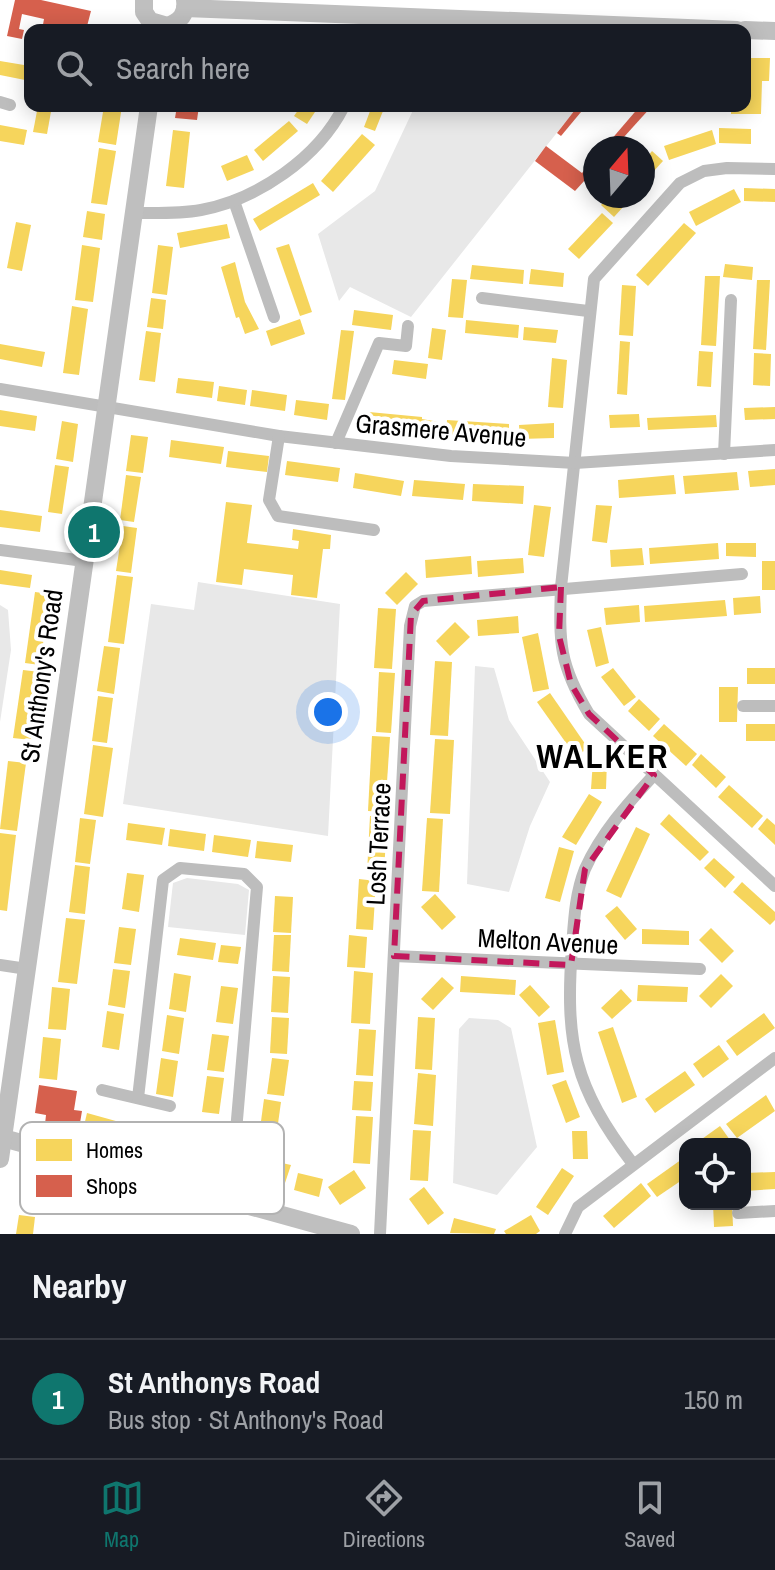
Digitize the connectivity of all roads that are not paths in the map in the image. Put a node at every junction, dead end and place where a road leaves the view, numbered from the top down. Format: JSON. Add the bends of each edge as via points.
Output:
{"nodes":[{"id":1,"x":143,"y":0,"type":"edge"},
{"id":2,"x":185,"y":4,"type":"edge"},
{"id":3,"x":370,"y":23,"type":"edge"},
{"id":4,"x":155,"y":24,"type":"edge"},
{"id":5,"x":171,"y":24,"type":"edge"},
{"id":6,"x":422,"y":24,"type":"edge"},
{"id":7,"x":751,"y":30,"type":"edge"},
{"id":8,"x":775,"y":31,"type":"edge"},
{"id":9,"x":148,"y":112,"type":"edge"},
{"id":10,"x":340,"y":112,"type":"edge"},
{"id":11,"x":775,"y":169,"type":"edge"},
{"id":12,"x":234,"y":201,"type":"junction"},
{"id":13,"x":133,"y":213,"type":"junction"},
{"id":14,"x":482,"y":298,"type":"dead end"},
{"id":15,"x":731,"y":300,"type":"dead end"},
{"id":16,"x":588,"y":311,"type":"junction"},
{"id":17,"x":274,"y":317,"type":"dead end"},
{"id":18,"x":408,"y":326,"type":"dead end"},
{"id":19,"x":0,"y":389,"type":"edge"},
{"id":20,"x":105,"y":409,"type":"junction"},
{"id":21,"x":279,"y":436,"type":"junction"},
{"id":22,"x":336,"y":443,"type":"junction"},
{"id":23,"x":775,"y":450,"type":"edge"},
{"id":24,"x":724,"y":454,"type":"junction"},
{"id":25,"x":575,"y":463,"type":"junction"},
{"id":26,"x":374,"y":530,"type":"dead end"},
{"id":27,"x":0,"y":550,"type":"edge"},
{"id":28,"x":84,"y":561,"type":"junction"},
{"id":29,"x":742,"y":574,"type":"dead end"},
{"id":30,"x":561,"y":587,"type":"junction"},
{"id":31,"x":743,"y":706,"type":"dead end"},
{"id":32,"x":775,"y":706,"type":"edge"},
{"id":33,"x":654,"y":775,"type":"junction"},
{"id":34,"x":775,"y":886,"type":"edge"},
{"id":35,"x":394,"y":956,"type":"junction"},
{"id":36,"x":0,"y":965,"type":"edge"},
{"id":37,"x":571,"y":965,"type":"junction"},
{"id":38,"x":27,"y":969,"type":"junction"},
{"id":39,"x":700,"y":969,"type":"dead end"},
{"id":40,"x":775,"y":1058,"type":"edge"},
{"id":41,"x":102,"y":1090,"type":"dead end"},
{"id":42,"x":138,"y":1098,"type":"junction"},
{"id":43,"x":170,"y":1106,"type":"dead end"},
{"id":44,"x":237,"y":1122,"type":"edge"},
{"id":45,"x":2,"y":1137,"type":"edge"},
{"id":46,"x":0,"y":1159,"type":"edge"},
{"id":47,"x":633,"y":1164,"type":"junction"},
{"id":48,"x":775,"y":1211,"type":"edge"},
{"id":49,"x":738,"y":1213,"type":"dead end"},
{"id":50,"x":278,"y":1214,"type":"edge"},
{"id":51,"x":351,"y":1234,"type":"edge"},
{"id":52,"x":380,"y":1234,"type":"edge"},
{"id":53,"x":565,"y":1234,"type":"edge"}],
"edges":[{"from":1,"to":4,"type":"street","via":[[147,17]]},
{"from":2,"to":3,"type":"street"},
{"from":2,"to":5,"type":"street","via":[[179,20]]},
{"from":3,"to":6,"type":"street"},
{"from":7,"to":8,"type":"street"},
{"from":9,"to":13,"type":"street","name":"St Anthony's Road"},
{"from":10,"to":12,"type":"street","via":[[296,165]]},
{"from":11,"to":16,"type":"street","via":[[704,171],[680,183],[594,279]]},
{"from":12,"to":13,"type":"street","via":[[174,214]]},
{"from":12,"to":17,"type":"street"},
{"from":13,"to":20,"type":"street","name":"St Anthony's Road"},
{"from":14,"to":16,"type":"street"},
{"from":15,"to":24,"type":"street"},
{"from":16,"to":25,"type":"street"},
{"from":18,"to":22,"type":"street","via":[[406,346],[379,343]]},
{"from":19,"to":20,"type":"street","name":"Grasmere Avenue"},
{"from":20,"to":21,"type":"street","name":"Grasmere Avenue"},
{"from":20,"to":28,"type":"street","name":"St Anthony's Road"},
{"from":21,"to":22,"type":"street","name":"Grasmere Avenue"},
{"from":21,"to":26,"type":"street","via":[[269,500],[278,516]]},
{"from":22,"to":25,"type":"street","name":"Grasmere Avenue"},
{"from":23,"to":24,"type":"street","name":"Grasmere Avenue"},
{"from":24,"to":25,"type":"street","name":"Grasmere Avenue"},
{"from":25,"to":30,"type":"street"},
{"from":27,"to":28,"type":"street"},
{"from":28,"to":38,"type":"street","name":"St Anthony's Road"},
{"from":29,"to":30,"type":"street"},
{"from":30,"to":33,"type":"street","via":[[559,636],[571,684],[589,714]]},
{"from":30,"to":35,"type":"street","name":"Losh Terrace","via":[[415,606]]},
{"from":31,"to":32,"type":"street"},
{"from":33,"to":34,"type":"street"},
{"from":33,"to":37,"type":"street","via":[[627,804],[585,869],[575,903]]},
{"from":35,"to":37,"type":"street","name":"Melton Avenue"},
{"from":35,"to":52,"type":"street","name":"Losh Terrace"},
{"from":36,"to":38,"type":"street"},
{"from":37,"to":39,"type":"street","name":"Melton Avenue"},
{"from":37,"to":47,"type":"street","via":[[571,1040],[584,1085]]},
{"from":38,"to":45,"type":"street","name":"St Anthony's Road"},
{"from":40,"to":47,"type":"street"},
{"from":41,"to":42,"type":"street"},
{"from":42,"to":43,"type":"street"},
{"from":42,"to":44,"type":"street","via":[[163,880],[180,868],[244,874],[257,887]]},
{"from":45,"to":46,"type":"street","name":"St Anthony's Road"},
{"from":47,"to":53,"type":"street","via":[[578,1207]]},
{"from":48,"to":49,"type":"street"},
{"from":50,"to":51,"type":"street"}]}
